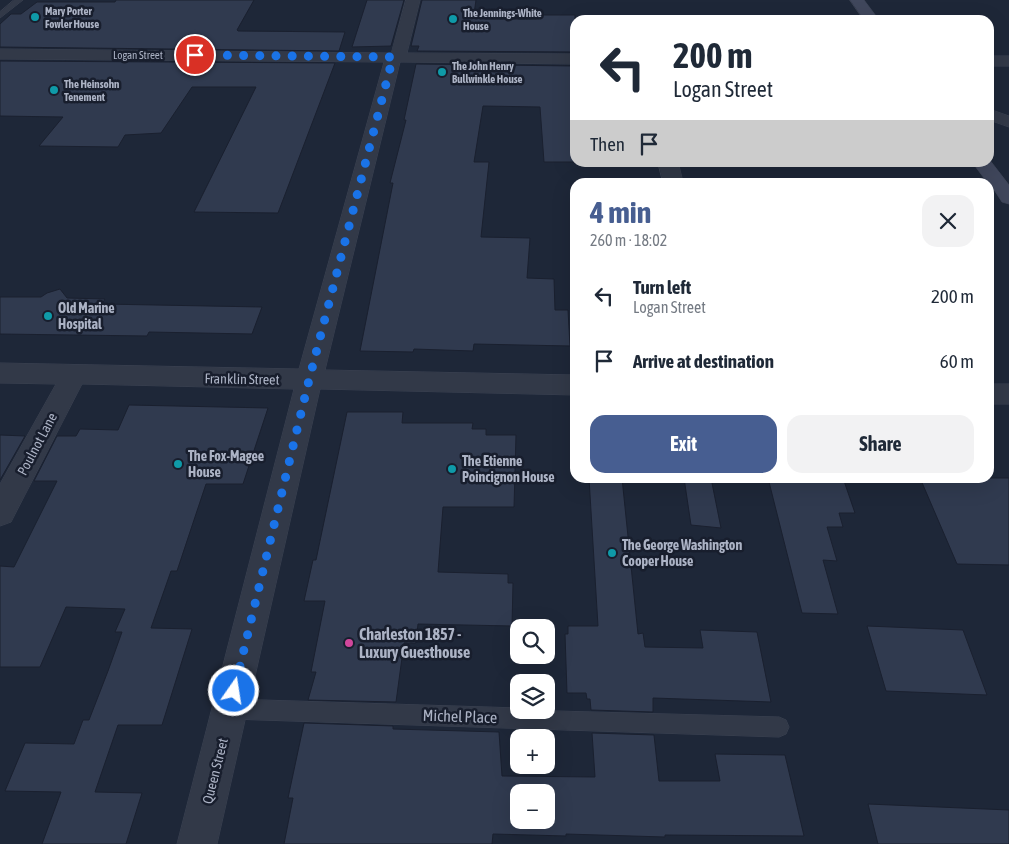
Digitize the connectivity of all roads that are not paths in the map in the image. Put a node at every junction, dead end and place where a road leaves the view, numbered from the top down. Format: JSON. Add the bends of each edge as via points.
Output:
{"nodes":[{"id":1,"x":19,"y":0,"type":"edge"},
{"id":2,"x":413,"y":0,"type":"edge"},
{"id":3,"x":857,"y":0,"type":"edge"},
{"id":4,"x":868,"y":15,"type":"edge"},
{"id":5,"x":0,"y":16,"type":"edge"},
{"id":6,"x":0,"y":54,"type":"edge"},
{"id":7,"x":396,"y":57,"type":"junction"},
{"id":8,"x":570,"y":59,"type":"edge"},
{"id":9,"x":994,"y":61,"type":"edge"},
{"id":10,"x":1009,"y":61,"type":"edge"},
{"id":11,"x":994,"y":116,"type":"edge"},
{"id":12,"x":1009,"y":122,"type":"edge"},
{"id":13,"x":985,"y":167,"type":"edge"},
{"id":14,"x":993,"y":178,"type":"edge"},
{"id":15,"x":994,"y":179,"type":"edge"},
{"id":16,"x":1009,"y":198,"type":"edge"},
{"id":17,"x":0,"y":374,"type":"edge"},
{"id":18,"x":74,"y":375,"type":"junction"},
{"id":19,"x":309,"y":380,"type":"junction"},
{"id":20,"x":570,"y":385,"type":"edge"},
{"id":21,"x":994,"y":394,"type":"edge"},
{"id":22,"x":1009,"y":394,"type":"edge"},
{"id":23,"x":0,"y":513,"type":"edge"},
{"id":24,"x":230,"y":709,"type":"junction"},
{"id":25,"x":779,"y":727,"type":"dead end"},
{"id":26,"x":197,"y":844,"type":"edge"}],
"edges":[{"from":1,"to":5,"type":"lane"},
{"from":2,"to":7,"type":"street","name":"Queen Street"},
{"from":3,"to":4,"type":"main road"},
{"from":6,"to":7,"type":"street","name":"Logan Street"},
{"from":7,"to":8,"type":"street","name":"Logan Street"},
{"from":7,"to":19,"type":"street","name":"Queen Street"},
{"from":9,"to":10,"type":"street"},
{"from":11,"to":12,"type":"street"},
{"from":13,"to":14,"type":"main road"},
{"from":15,"to":16,"type":"main road"},
{"from":17,"to":18,"type":"street","name":"Franklin Street"},
{"from":18,"to":19,"type":"street","name":"Franklin Street"},
{"from":18,"to":23,"type":"street","name":"Poulnot Lane"},
{"from":19,"to":20,"type":"street","name":"Franklin Street"},
{"from":19,"to":24,"type":"street","name":"Queen Street"},
{"from":21,"to":22,"type":"street"},
{"from":24,"to":25,"type":"lane","name":"Michel Place"},
{"from":24,"to":26,"type":"street","name":"Queen Street"}]}
